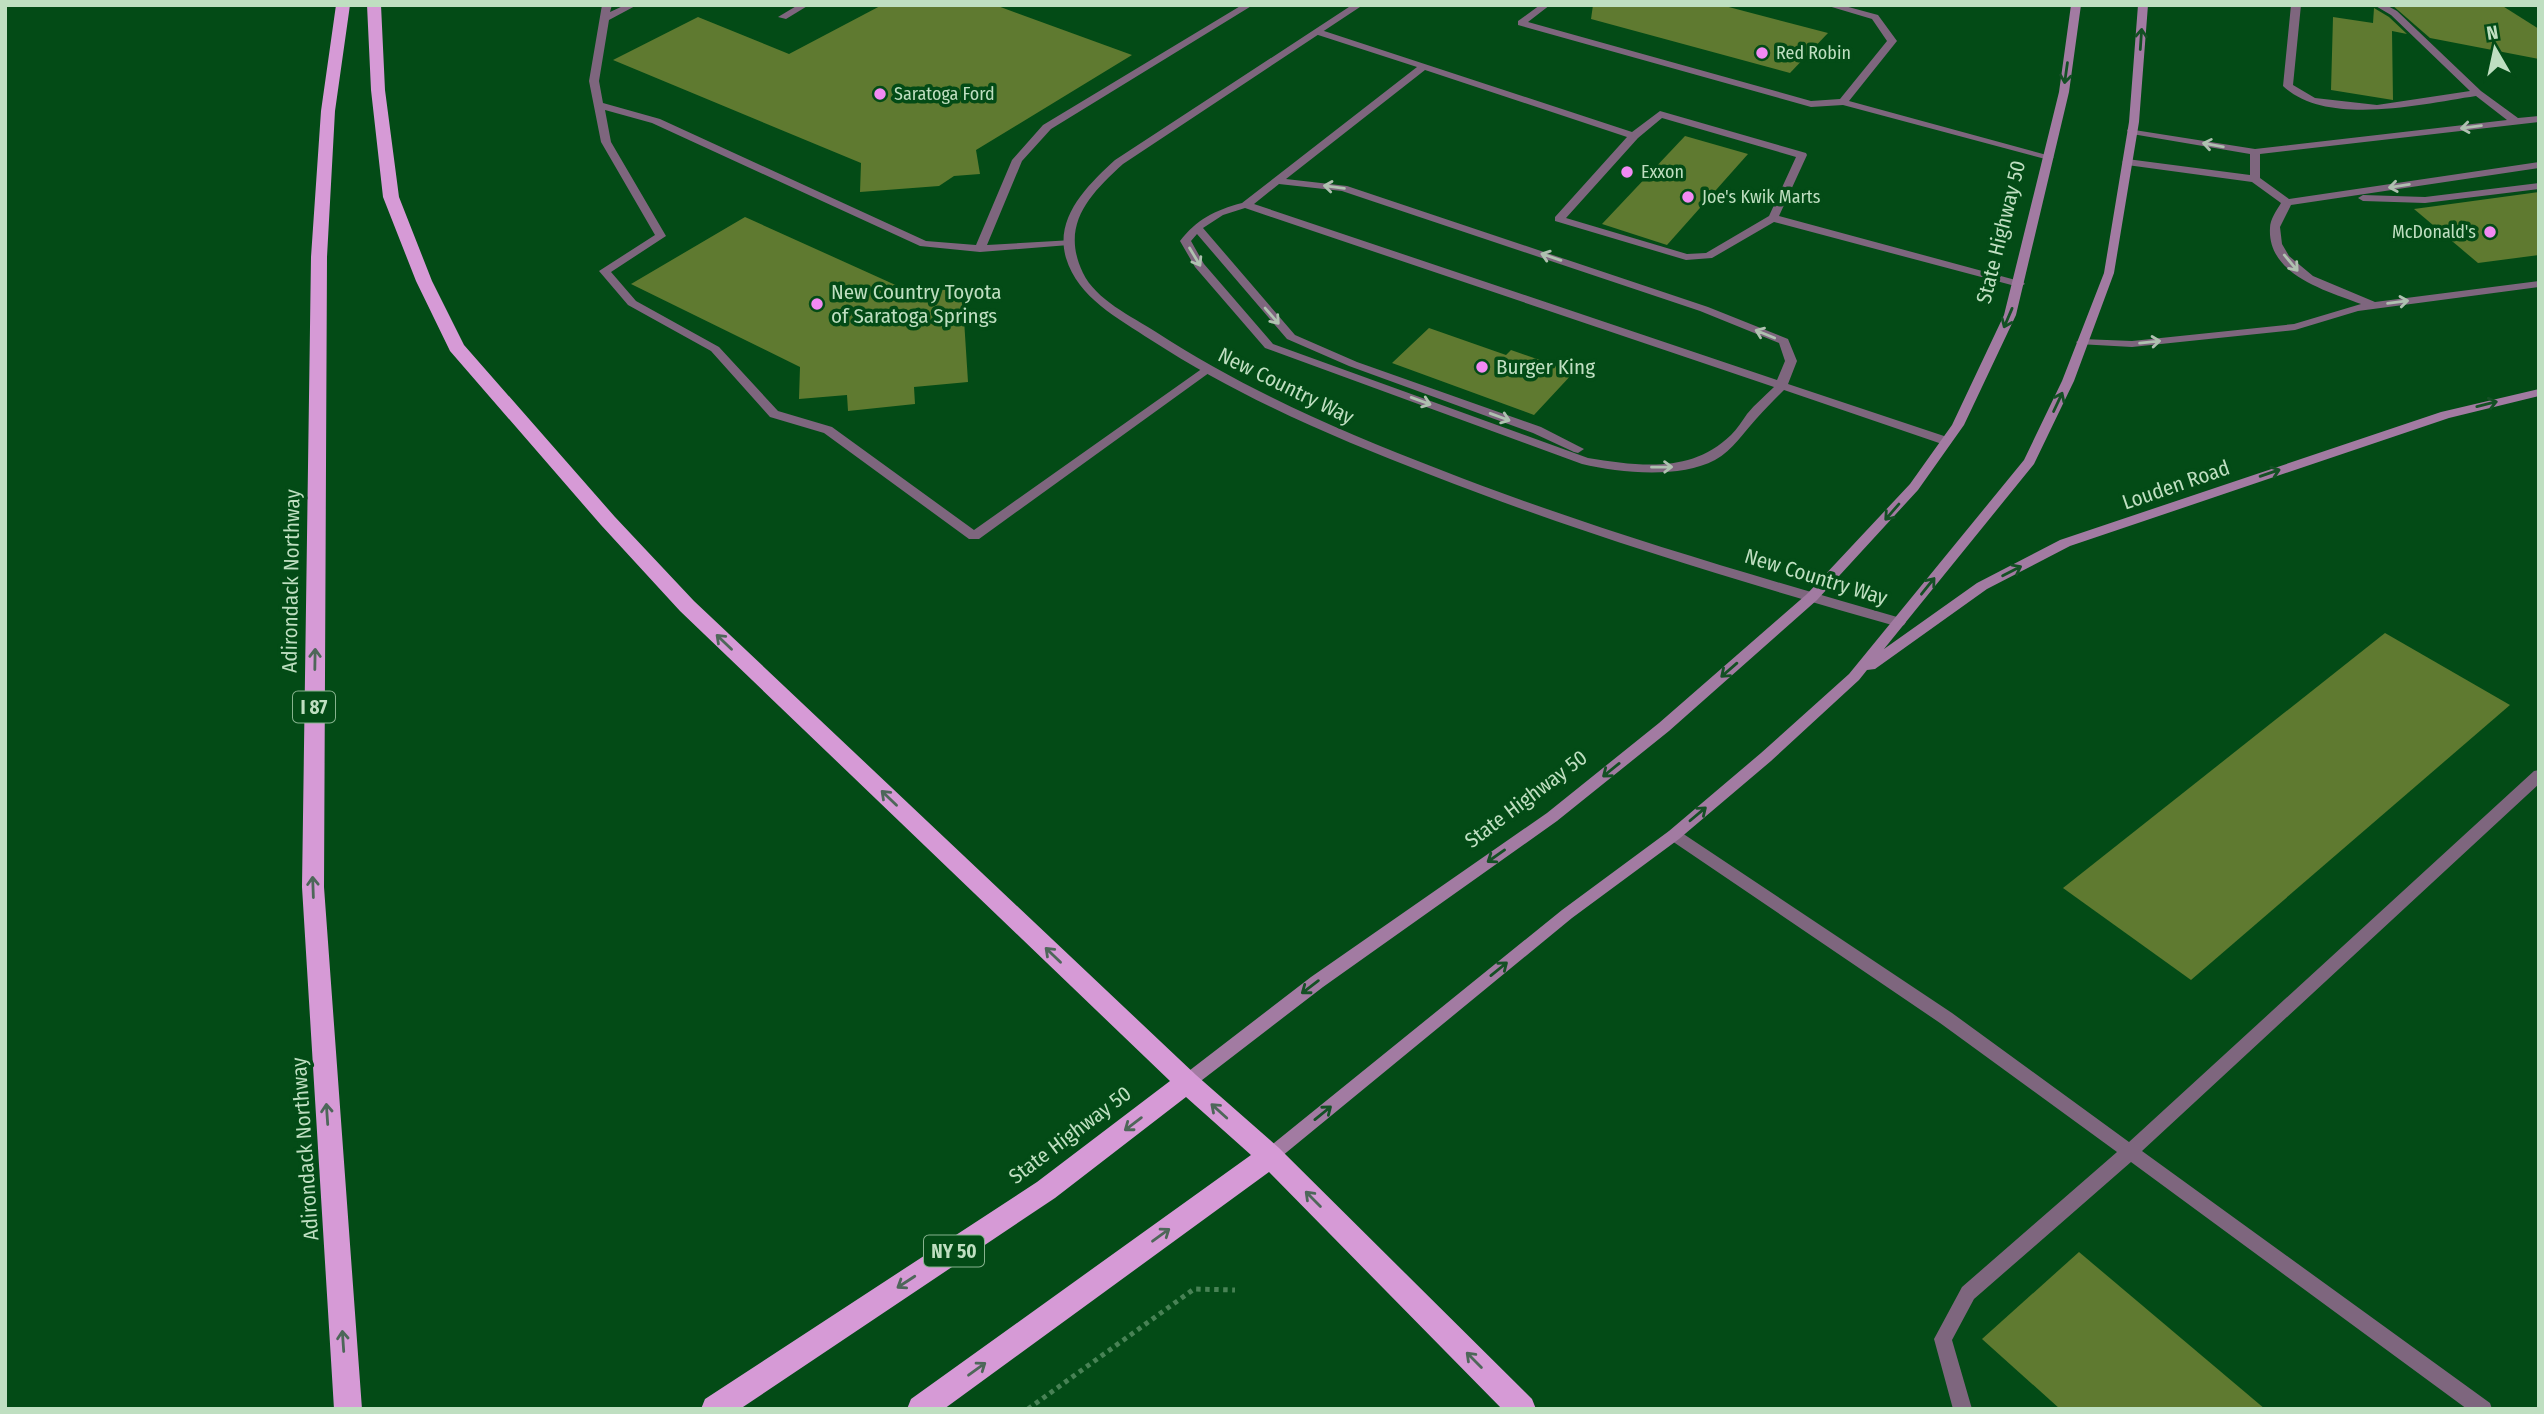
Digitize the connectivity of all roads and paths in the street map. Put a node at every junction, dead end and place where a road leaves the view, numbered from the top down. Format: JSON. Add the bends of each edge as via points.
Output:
{"nodes":[{"id":1,"x":344,"y":5,"type":"edge"},
{"id":2,"x":374,"y":5,"type":"edge"},
{"id":3,"x":607,"y":5,"type":"edge"},
{"id":4,"x":633,"y":5,"type":"edge"},
{"id":5,"x":806,"y":5,"type":"edge"},
{"id":6,"x":1249,"y":5,"type":"edge"},
{"id":7,"x":1359,"y":5,"type":"edge"},
{"id":8,"x":1546,"y":5,"type":"edge"},
{"id":9,"x":1829,"y":5,"type":"edge"},
{"id":10,"x":2076,"y":5,"type":"edge"},
{"id":11,"x":2143,"y":5,"type":"edge"},
{"id":12,"x":2296,"y":5,"type":"edge"},
{"id":13,"x":2378,"y":5,"type":"edge"},
{"id":14,"x":783,"y":17,"type":"dead end"},
{"id":15,"x":605,"y":18,"type":"junction"},
{"id":16,"x":1318,"y":32,"type":"junction"},
{"id":17,"x":1424,"y":66,"type":"junction"},
{"id":18,"x":2478,"y":93,"type":"junction"},
{"id":19,"x":1843,"y":102,"type":"junction"},
{"id":20,"x":599,"y":105,"type":"junction"},
{"id":21,"x":2539,"y":119,"type":"edge"},
{"id":22,"x":2516,"y":122,"type":"junction"},
{"id":23,"x":2133,"y":131,"type":"junction"},
{"id":24,"x":1634,"y":136,"type":"junction"},
{"id":25,"x":2255,"y":152,"type":"junction"},
{"id":26,"x":2049,"y":157,"type":"junction"},
{"id":27,"x":2127,"y":162,"type":"junction"},
{"id":28,"x":2539,"y":165,"type":"edge"},
{"id":29,"x":2255,"y":179,"type":"junction"},
{"id":30,"x":1276,"y":181,"type":"junction"},
{"id":31,"x":2539,"y":186,"type":"edge"},
{"id":32,"x":2323,"y":197,"type":"junction"},
{"id":33,"x":2287,"y":202,"type":"junction"},
{"id":34,"x":1246,"y":205,"type":"junction"},
{"id":35,"x":1773,"y":218,"type":"junction"},
{"id":36,"x":1196,"y":227,"type":"junction"},
{"id":37,"x":1069,"y":243,"type":"junction"},
{"id":38,"x":980,"y":249,"type":"junction"},
{"id":39,"x":2019,"y":284,"type":"junction"},
{"id":40,"x":2539,"y":284,"type":"edge"},
{"id":41,"x":2374,"y":306,"type":"junction"},
{"id":42,"x":2082,"y":342,"type":"junction"},
{"id":43,"x":1207,"y":370,"type":"junction"},
{"id":44,"x":1781,"y":386,"type":"junction"},
{"id":45,"x":2539,"y":392,"type":"edge"},
{"id":46,"x":1946,"y":441,"type":"junction"},
{"id":47,"x":1617,"y":466,"type":"junction"},
{"id":48,"x":1812,"y":597,"type":"junction"},
{"id":49,"x":1899,"y":622,"type":"junction"},
{"id":50,"x":1854,"y":677,"type":"junction"},
{"id":51,"x":2539,"y":775,"type":"edge"},
{"id":52,"x":1674,"y":835,"type":"junction"},
{"id":53,"x":1187,"y":1082,"type":"junction"},
{"id":54,"x":2130,"y":1152,"type":"junction"},
{"id":55,"x":1270,"y":1156,"type":"junction"},
{"id":56,"x":1235,"y":1290,"type":"dead end"},
{"id":57,"x":348,"y":1409,"type":"edge"},
{"id":58,"x":715,"y":1409,"type":"edge"},
{"id":59,"x":921,"y":1409,"type":"edge"},
{"id":60,"x":1028,"y":1409,"type":"edge"},
{"id":61,"x":1522,"y":1409,"type":"edge"},
{"id":62,"x":1964,"y":1409,"type":"edge"},
{"id":63,"x":2483,"y":1409,"type":"edge"}],
"edges":[{"from":57,"to":1,"type":"highway","name":"Adirondack Northway","number":"I 87","one_way":true,"via":[[313,887],[319,257],[328,111]]},
{"from":53,"to":2,"type":"highway","one_way":true,"via":[[687,607],[456,347],[391,197],[378,90]]},
{"from":3,"to":15,"type":"street"},
{"from":4,"to":15,"type":"street"},
{"from":5,"to":14,"type":"street"},
{"from":6,"to":38,"type":"street","via":[[1047,127],[1017,160]]},
{"from":7,"to":16,"type":"street"},
{"from":8,"to":19,"type":"street","via":[[1521,23],[1811,104]]},
{"from":9,"to":19,"type":"street","via":[[1875,18],[1892,41]]},
{"from":10,"to":26,"type":"main road","name":"State Highway 50","number":"NY 50","one_way":true},
{"from":23,"to":11,"type":"main road","one_way":true},
{"from":12,"to":18,"type":"street","via":[[2288,86],[2312,101],[2376,108]]},
{"from":13,"to":18,"type":"street","via":[[2394,13]]},
{"from":15,"to":20,"type":"street","via":[[594,81]]},
{"from":16,"to":17,"type":"street"},
{"from":16,"to":37,"type":"street","via":[[1119,162],[1087,190],[1070,222]]},
{"from":17,"to":24,"type":"street"},
{"from":17,"to":30,"type":"street"},
{"from":18,"to":22,"type":"street"},
{"from":19,"to":26,"type":"street"},
{"from":20,"to":38,"type":"street","via":[[656,121],[924,244]]},
{"from":20,"to":43,"type":"street","via":[[606,142],[661,236],[604,271],[632,303],[715,349],[774,414],[828,430],[974,536]]},
{"from":21,"to":22,"type":"street"},
{"from":22,"to":25,"type":"street","one_way":true},
{"from":25,"to":23,"type":"street","one_way":true},
{"from":23,"to":27,"type":"main road"},
{"from":24,"to":35,"type":"street","via":[[1660,114],[1802,155]]},
{"from":24,"to":35,"type":"street","via":[[1559,219],[1686,257],[1707,256]]},
{"from":25,"to":29,"type":"street"},
{"from":26,"to":39,"type":"main road","name":"State Highway 50","number":"NY 50"},
{"from":27,"to":29,"type":"street"},
{"from":27,"to":42,"type":"main road","via":[[2109,273]]},
{"from":28,"to":32,"type":"street","one_way":true},
{"from":29,"to":33,"type":"street"},
{"from":30,"to":34,"type":"street"},
{"from":44,"to":30,"type":"street","one_way":true,"via":[[1791,361],[1784,341],[1343,188]]},
{"from":31,"to":32,"type":"street","via":[[2425,200]]},
{"from":32,"to":33,"type":"street"},
{"from":33,"to":41,"type":"street","one_way":true,"via":[[2275,226],[2280,251],[2301,275]]},
{"from":34,"to":36,"type":"street","via":[[1218,211]]},
{"from":34,"to":44,"type":"street"},
{"from":35,"to":39,"type":"street"},
{"from":36,"to":47,"type":"street","one_way":true,"via":[[1291,337],[1536,430]]},
{"from":36,"to":47,"type":"street","one_way":true,"via":[[1185,241],[1199,265],[1269,346],[1586,461]]},
{"from":37,"to":38,"type":"street"},
{"from":37,"to":43,"type":"street","name":"New Country Way","via":[[1078,274],[1101,301]]},
{"from":39,"to":46,"type":"main road","name":"State Highway 50","number":"NY 50","one_way":true,"via":[[2010,315]]},
{"from":41,"to":40,"type":"street","one_way":true},
{"from":42,"to":41,"type":"street","one_way":true,"via":[[2132,344],[2295,327]]},
{"from":49,"to":42,"type":"main road","one_way":true,"via":[[2031,461]]},
{"from":43,"to":48,"type":"street","name":"New Country Way","via":[[1354,441],[1513,504]]},
{"from":44,"to":46,"type":"street"},
{"from":47,"to":44,"type":"street","one_way":true,"via":[[1678,467],[1711,457],[1736,437]]},
{"from":50,"to":45,"type":"main road","name":"Louden Road","one_way":true,"via":[[1982,586],[2066,543],[2445,415]]},
{"from":46,"to":48,"type":"main road","name":"State Highway 50","number":"NY 50","one_way":true,"via":[[1914,486]]},
{"from":48,"to":49,"type":"street","name":"New Country Way"},
{"from":48,"to":53,"type":"main road","name":"State Highway 50","number":"NY 50","one_way":true,"via":[[1664,727],[1552,817],[1317,982]]},
{"from":49,"to":50,"type":"main road"},
{"from":52,"to":50,"type":"main road","one_way":true},
{"from":51,"to":54,"type":"street"},
{"from":52,"to":54,"type":"street","via":[[1946,1018]]},
{"from":55,"to":52,"type":"main road","one_way":true,"via":[[1567,914]]},
{"from":55,"to":53,"type":"highway","one_way":true},
{"from":53,"to":58,"type":"highway","name":"State Highway 50","number":"NY 50","one_way":true,"via":[[1046,1190]]},
{"from":54,"to":62,"type":"street","via":[[1968,1293],[1943,1339]]},
{"from":54,"to":63,"type":"street"},
{"from":59,"to":55,"type":"highway","one_way":true},
{"from":61,"to":55,"type":"highway","one_way":true},
{"from":56,"to":60,"type":"path","via":[[1194,1289]]}]}
